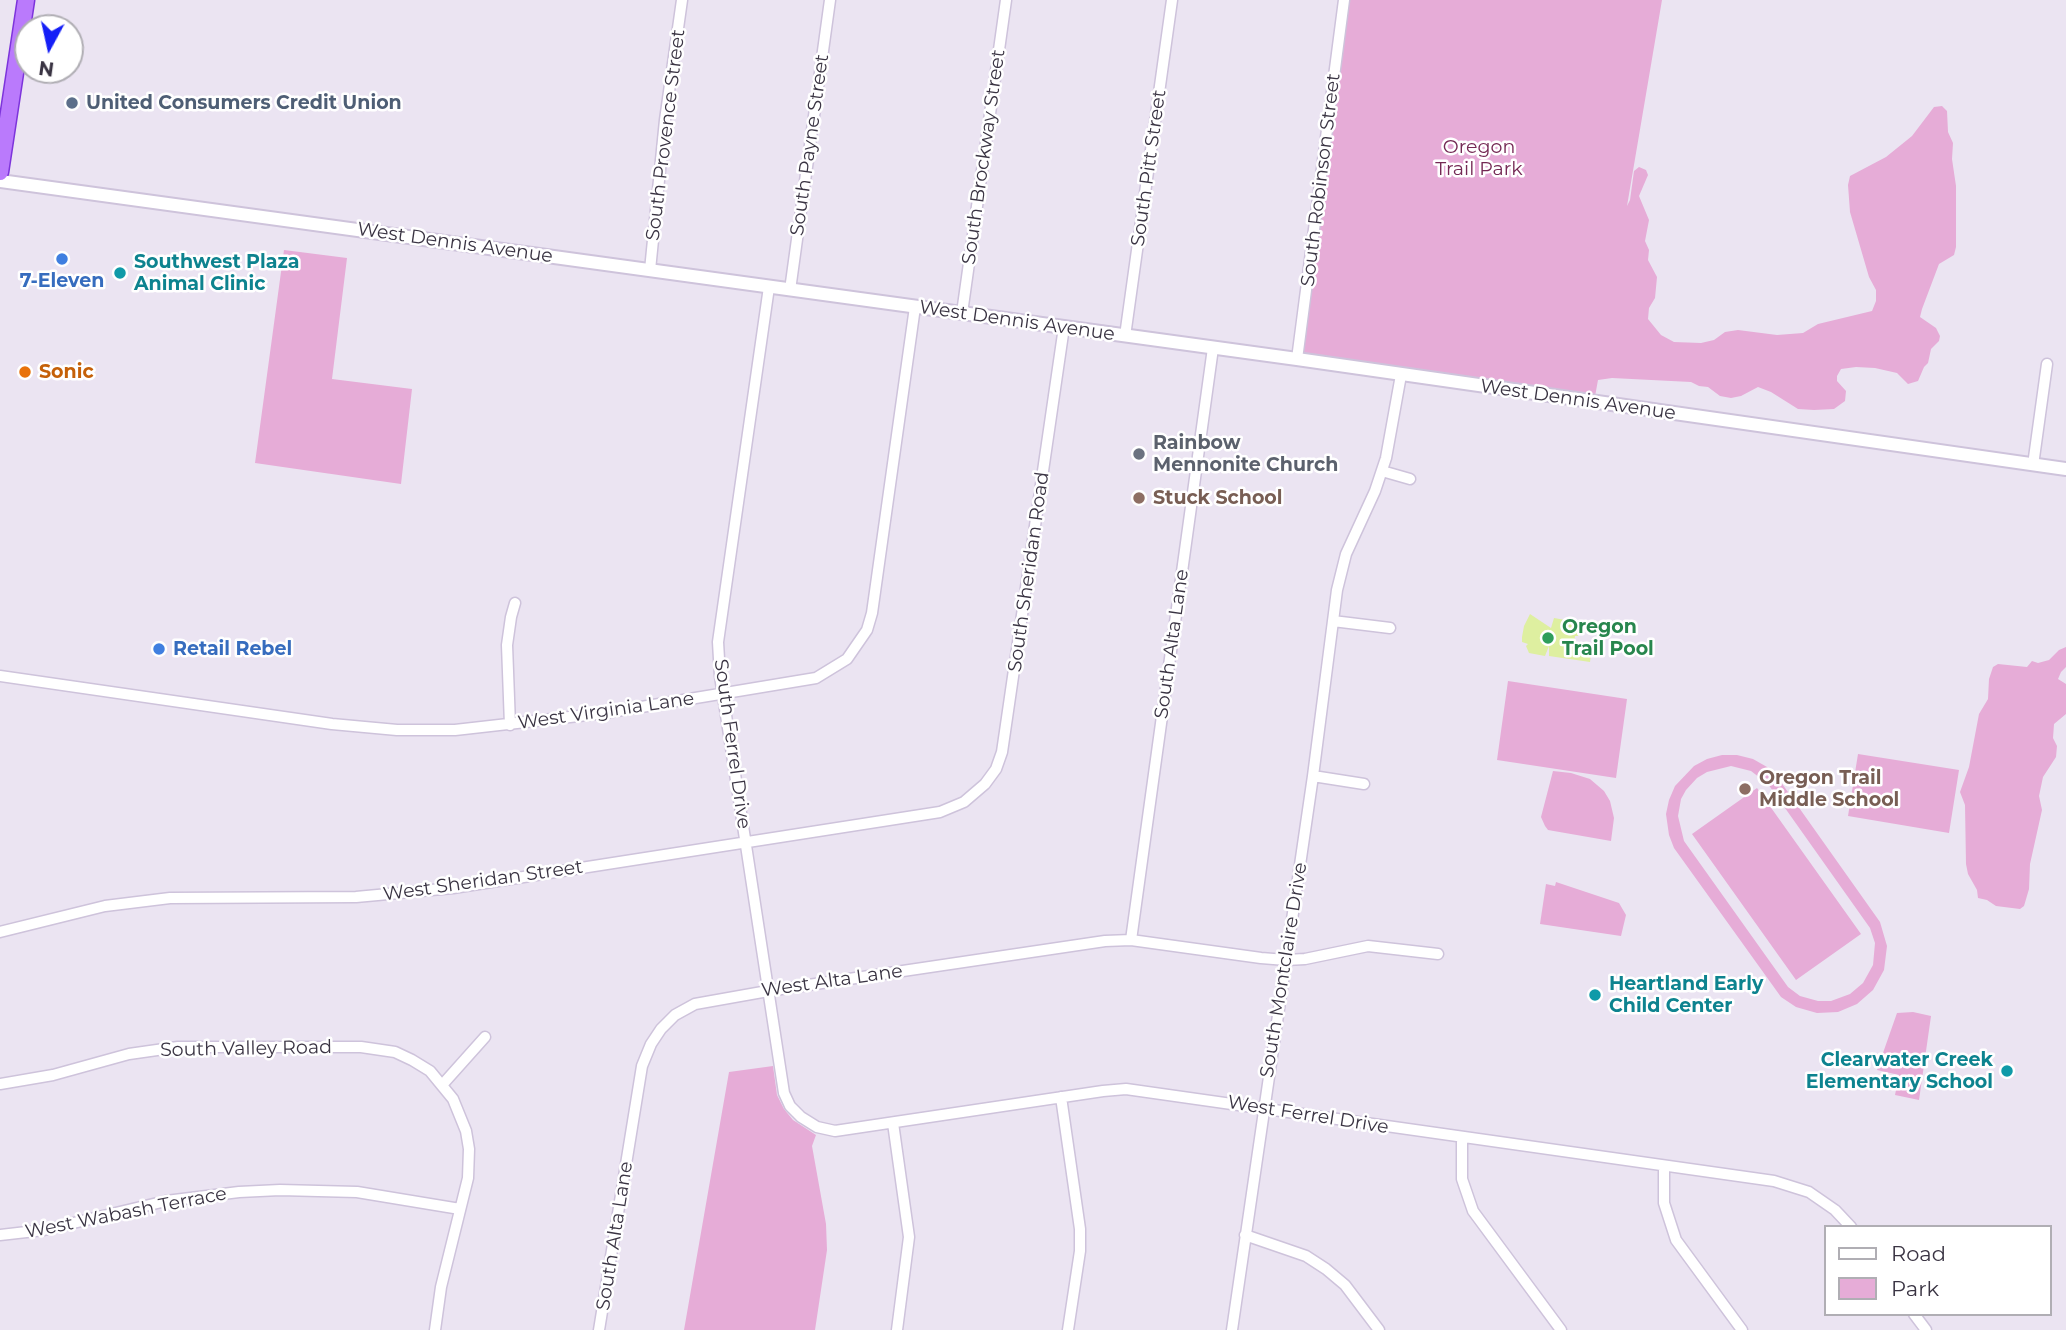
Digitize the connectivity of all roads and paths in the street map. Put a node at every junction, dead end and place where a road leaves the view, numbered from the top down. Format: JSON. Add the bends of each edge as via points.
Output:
{"nodes":[{"id":1,"x":26,"y":0,"type":"edge"},
{"id":2,"x":682,"y":0,"type":"edge"},
{"id":3,"x":830,"y":0,"type":"edge"},
{"id":4,"x":1006,"y":0,"type":"edge"},
{"id":5,"x":1172,"y":0,"type":"edge"},
{"id":6,"x":1344,"y":0,"type":"edge"},
{"id":7,"x":0,"y":172,"type":"edge"},
{"id":8,"x":0,"y":181,"type":"edge"},
{"id":9,"x":650,"y":270,"type":"junction"},
{"id":10,"x":769,"y":287,"type":"junction"},
{"id":11,"x":790,"y":290,"type":"junction"},
{"id":12,"x":915,"y":307,"type":"junction"},
{"id":13,"x":962,"y":313,"type":"junction"},
{"id":14,"x":1063,"y":327,"type":"junction"},
{"id":15,"x":1125,"y":336,"type":"junction"},
{"id":16,"x":1213,"y":348,"type":"junction"},
{"id":17,"x":1297,"y":359,"type":"junction"},
{"id":18,"x":2047,"y":364,"type":"dead end"},
{"id":19,"x":1401,"y":375,"type":"junction"},
{"id":20,"x":2033,"y":465,"type":"junction"},
{"id":21,"x":2066,"y":469,"type":"edge"},
{"id":22,"x":1382,"y":471,"type":"junction"},
{"id":23,"x":1410,"y":479,"type":"dead end"},
{"id":24,"x":515,"y":603,"type":"dead end"},
{"id":25,"x":1333,"y":621,"type":"junction"},
{"id":26,"x":1390,"y":628,"type":"dead end"},
{"id":27,"x":0,"y":676,"type":"edge"},
{"id":28,"x":723,"y":694,"type":"junction"},
{"id":29,"x":510,"y":725,"type":"junction"},
{"id":30,"x":1313,"y":776,"type":"junction"},
{"id":31,"x":1364,"y":783,"type":"dead end"},
{"id":32,"x":964,"y":802,"type":"joint"},
{"id":33,"x":746,"y":841,"type":"junction"},
{"id":34,"x":0,"y":932,"type":"edge"},
{"id":35,"x":1131,"y":940,"type":"junction"},
{"id":36,"x":1438,"y":954,"type":"dead end"},
{"id":37,"x":1286,"y":960,"type":"junction"},
{"id":38,"x":768,"y":990,"type":"junction"},
{"id":39,"x":485,"y":1037,"type":"dead end"},
{"id":40,"x":781,"y":1077,"type":"joint"},
{"id":41,"x":0,"y":1084,"type":"edge"},
{"id":42,"x":443,"y":1084,"type":"junction"},
{"id":43,"x":1060,"y":1097,"type":"junction"},
{"id":44,"x":1263,"y":1108,"type":"junction"},
{"id":45,"x":892,"y":1123,"type":"junction"},
{"id":46,"x":1462,"y":1138,"type":"junction"},
{"id":47,"x":630,"y":1143,"type":"joint"},
{"id":48,"x":1664,"y":1166,"type":"junction"},
{"id":49,"x":460,"y":1209,"type":"junction"},
{"id":50,"x":1849,"y":1225,"type":"edge"},
{"id":51,"x":0,"y":1235,"type":"edge"},
{"id":52,"x":1245,"y":1235,"type":"junction"},
{"id":53,"x":435,"y":1330,"type":"edge"},
{"id":54,"x":599,"y":1330,"type":"edge"},
{"id":55,"x":897,"y":1330,"type":"edge"},
{"id":56,"x":1068,"y":1330,"type":"edge"},
{"id":57,"x":1232,"y":1330,"type":"edge"},
{"id":58,"x":1380,"y":1330,"type":"edge"},
{"id":59,"x":1561,"y":1330,"type":"edge"},
{"id":60,"x":1742,"y":1330,"type":"edge"}],
"edges":[{"from":1,"to":7,"type":"highway"},
{"from":2,"to":9,"type":"street","name":"South Provence Street"},
{"from":3,"to":11,"type":"street","name":"South Payne Street"},
{"from":4,"to":13,"type":"street","name":"South Brockway Street"},
{"from":5,"to":15,"type":"street","name":"South Pitt Street"},
{"from":6,"to":17,"type":"street","name":"South Robinson Street"},
{"from":8,"to":9,"type":"street","name":"West Dennis Avenue"},
{"from":9,"to":10,"type":"street","name":"West Dennis Avenue"},
{"from":10,"to":11,"type":"street","name":"West Dennis Avenue"},
{"from":10,"to":28,"type":"street","name":"South Ferrel Drive","via":[[718,642]]},
{"from":11,"to":12,"type":"street","name":"West Dennis Avenue"},
{"from":12,"to":13,"type":"street","name":"West Dennis Avenue"},
{"from":12,"to":28,"type":"street","name":"West Virginia Lane","via":[[867,630],[847,659],[816,678]]},
{"from":13,"to":14,"type":"street","name":"West Dennis Avenue"},
{"from":14,"to":15,"type":"street","name":"West Dennis Avenue"},
{"from":14,"to":32,"type":"street","name":"South Sheridan Road","via":[[1002,752],[985,785]]},
{"from":15,"to":16,"type":"street","name":"West Dennis Avenue"},
{"from":16,"to":17,"type":"street","name":"West Dennis Avenue"},
{"from":16,"to":35,"type":"street","name":"South Alta Lane"},
{"from":17,"to":19,"type":"street","name":"West Dennis Avenue"},
{"from":18,"to":20,"type":"street"},
{"from":19,"to":20,"type":"street","name":"West Dennis Avenue"},
{"from":19,"to":22,"type":"street","name":"South Montclaire Drive"},
{"from":20,"to":21,"type":"street","name":"West Dennis Avenue"},
{"from":22,"to":23,"type":"street"},
{"from":22,"to":25,"type":"street","name":"South Montclaire Drive","via":[[1346,554]]},
{"from":24,"to":29,"type":"street","via":[[507,645]]},
{"from":25,"to":26,"type":"street"},
{"from":25,"to":30,"type":"street","name":"South Montclaire Drive"},
{"from":27,"to":29,"type":"street","name":"West Virginia Lane","via":[[369,728],[455,730]]},
{"from":28,"to":29,"type":"street","name":"West Virginia Lane"},
{"from":28,"to":33,"type":"street","name":"South Ferrel Drive"},
{"from":30,"to":31,"type":"street"},
{"from":30,"to":37,"type":"street","name":"South Montclaire Drive"},
{"from":32,"to":33,"type":"street","name":"West Sheridan Street","via":[[940,812]]},
{"from":33,"to":34,"type":"street","name":"West Sheridan Street","via":[[401,894],[138,901]]},
{"from":33,"to":38,"type":"street","name":"South Ferrel Drive"},
{"from":35,"to":37,"type":"street"},
{"from":35,"to":38,"type":"street","name":"West Alta Lane"},
{"from":36,"to":37,"type":"street","via":[[1368,946]]},
{"from":37,"to":44,"type":"street","name":"South Montclaire Drive"},
{"from":38,"to":40,"type":"street","name":"South Ferrel Drive"},
{"from":38,"to":47,"type":"street","name":"West Alta Lane","via":[[695,1004],[661,1028],[642,1066]]},
{"from":39,"to":42,"type":"street"},
{"from":40,"to":45,"type":"street","name":"West Ferrel Drive","via":[[790,1106],[817,1127],[835,1131]]},
{"from":41,"to":42,"type":"street","name":"South Valley Road","via":[[178,1047],[360,1047],[404,1056]]},
{"from":42,"to":49,"type":"street","name":"South Valley Road","via":[[461,1114],[469,1149]]},
{"from":43,"to":44,"type":"street","name":"West Ferrel Drive","via":[[1126,1090]]},
{"from":43,"to":45,"type":"street","name":"West Ferrel Drive"},
{"from":43,"to":56,"type":"street","via":[[1080,1229]]},
{"from":44,"to":46,"type":"street","name":"West Ferrel Drive"},
{"from":44,"to":52,"type":"street","name":"South Montclaire Drive"},
{"from":45,"to":55,"type":"street","via":[[909,1237]]},
{"from":46,"to":48,"type":"street","name":"West Ferrel Drive"},
{"from":46,"to":59,"type":"street","via":[[1462,1179],[1473,1211]]},
{"from":47,"to":54,"type":"street","name":"South Alta Lane"},
{"from":48,"to":50,"type":"street","name":"West Ferrel Drive","via":[[1792,1185],[1828,1203]]},
{"from":48,"to":60,"type":"street","via":[[1664,1203],[1676,1240]]},
{"from":49,"to":51,"type":"street","name":"West Wabash Terrace","via":[[357,1192],[281,1189],[166,1201],[44,1230]]},
{"from":49,"to":53,"type":"street","name":"South Valley Road"},
{"from":52,"to":57,"type":"street","name":"South Montclaire Drive"},
{"from":52,"to":58,"type":"street","via":[[1316,1261],[1345,1285]]}]}
